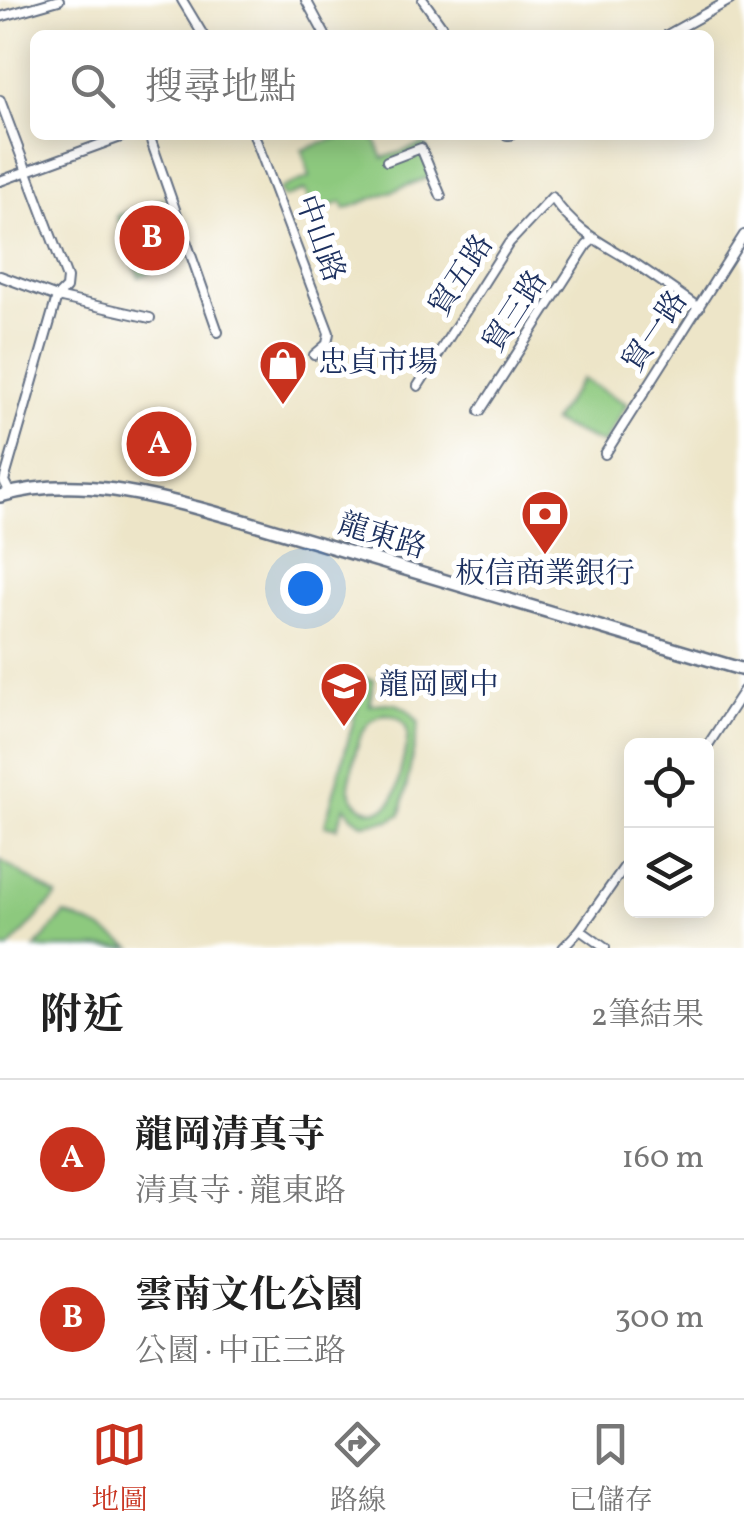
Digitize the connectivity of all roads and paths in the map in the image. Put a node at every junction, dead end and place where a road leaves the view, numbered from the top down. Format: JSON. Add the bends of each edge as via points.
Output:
{"nodes":[{"id":1,"x":59,"y":0,"type":"edge"},
{"id":2,"x":182,"y":0,"type":"edge"},
{"id":3,"x":306,"y":0,"type":"edge"},
{"id":4,"x":423,"y":0,"type":"edge"},
{"id":5,"x":730,"y":0,"type":"edge"},
{"id":6,"x":0,"y":17,"type":"edge"},
{"id":7,"x":200,"y":30,"type":"edge"},
{"id":8,"x":323,"y":30,"type":"edge"},
{"id":9,"x":444,"y":30,"type":"edge"},
{"id":10,"x":675,"y":30,"type":"edge"},
{"id":11,"x":0,"y":100,"type":"edge"},
{"id":12,"x":112,"y":140,"type":"edge"},
{"id":13,"x":152,"y":140,"type":"edge"},
{"id":14,"x":256,"y":140,"type":"edge"},
{"id":15,"x":386,"y":160,"type":"dead end"},
{"id":16,"x":26,"y":172,"type":"junction"},
{"id":17,"x":0,"y":181,"type":"edge"},
{"id":18,"x":441,"y":196,"type":"dead end"},
{"id":19,"x":744,"y":235,"type":"edge"},
{"id":20,"x":593,"y":240,"type":"junction"},
{"id":21,"x":0,"y":276,"type":"edge"},
{"id":22,"x":57,"y":297,"type":"junction"},
{"id":23,"x":699,"y":308,"type":"junction"},
{"id":24,"x":150,"y":318,"type":"dead end"},
{"id":25,"x":218,"y":332,"type":"dead end"},
{"id":26,"x":314,"y":355,"type":"dead end"},
{"id":27,"x":418,"y":386,"type":"dead end"},
{"id":28,"x":480,"y":411,"type":"dead end"},
{"id":29,"x":605,"y":454,"type":"dead end"},
{"id":30,"x":5,"y":495,"type":"edge"},
{"id":31,"x":744,"y":670,"type":"edge"},
{"id":32,"x":744,"y":690,"type":"edge"},
{"id":33,"x":713,"y":738,"type":"edge"},
{"id":34,"x":624,"y":867,"type":"edge"},
{"id":35,"x":580,"y":930,"type":"junction"},
{"id":36,"x":563,"y":948,"type":"edge"},
{"id":37,"x":605,"y":948,"type":"edge"}],
"edges":[{"from":1,"to":6,"type":"street"},
{"from":2,"to":7,"type":"street"},
{"from":3,"to":8,"type":"street"},
{"from":4,"to":9,"type":"street"},
{"from":5,"to":10,"type":"street"},
{"from":11,"to":16,"type":"street"},
{"from":12,"to":16,"type":"street"},
{"from":13,"to":25,"type":"street"},
{"from":14,"to":26,"type":"street","name":"中山路","via":[[329,333]]},
{"from":15,"to":18,"type":"street","via":[[421,148]]},
{"from":16,"to":17,"type":"street"},
{"from":16,"to":22,"type":"street","via":[[67,278]]},
{"from":19,"to":23,"type":"street","name":"貿一路"},
{"from":20,"to":23,"type":"street"},
{"from":20,"to":27,"type":"street","name":"貿五路","via":[[552,198],[509,244]]},
{"from":20,"to":28,"type":"street","name":"貿三路"},
{"from":21,"to":22,"type":"street"},
{"from":22,"to":24,"type":"street"},
{"from":22,"to":30,"type":"street"},
{"from":23,"to":29,"type":"street","name":"貿一路"},
{"from":30,"to":31,"type":"street","name":"龍東路","via":[[103,489],[167,500]]},
{"from":32,"to":33,"type":"street"},
{"from":34,"to":35,"type":"street"},
{"from":35,"to":36,"type":"street"},
{"from":35,"to":37,"type":"street"}]}
